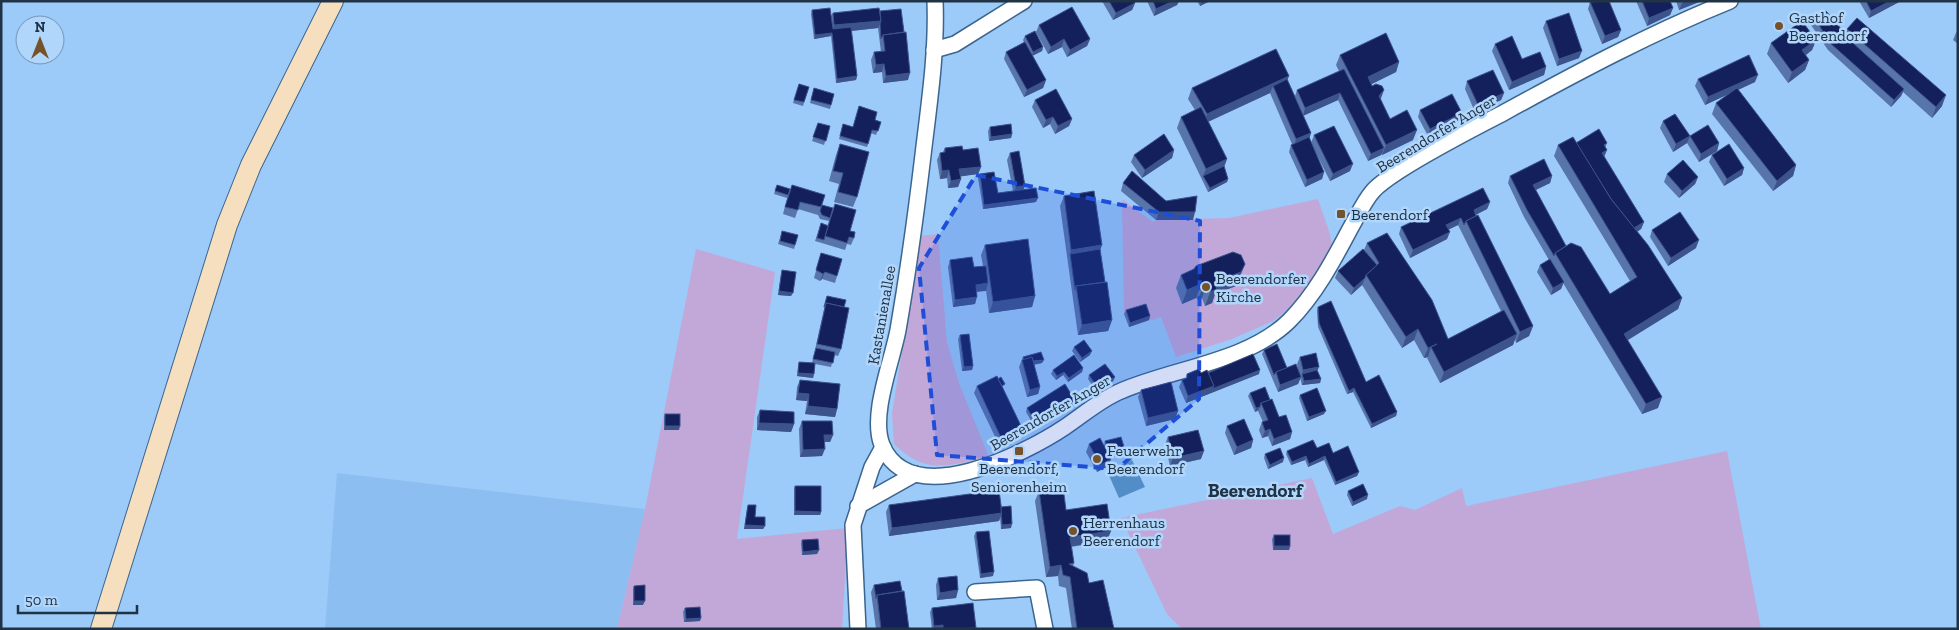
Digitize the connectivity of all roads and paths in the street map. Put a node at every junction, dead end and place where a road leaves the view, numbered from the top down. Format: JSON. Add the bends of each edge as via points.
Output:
{"nodes":[{"id":1,"x":333,"y":1,"type":"edge"},
{"id":2,"x":935,"y":1,"type":"edge"},
{"id":3,"x":1024,"y":1,"type":"edge"},
{"id":4,"x":1730,"y":1,"type":"edge"},
{"id":5,"x":934,"y":50,"type":"junction"},
{"id":6,"x":883,"y":447,"type":"junction"},
{"id":7,"x":915,"y":474,"type":"junction"},
{"id":8,"x":858,"y":506,"type":"junction"},
{"id":9,"x":975,"y":592,"type":"dead end"},
{"id":10,"x":101,"y":629,"type":"edge"},
{"id":11,"x":858,"y":629,"type":"edge"},
{"id":12,"x":1045,"y":629,"type":"edge"}],
"edges":[{"from":1,"to":10,"type":"main road","via":[[251,165],[227,225]]},
{"from":2,"to":5,"type":"street","name":"Kastanienallee"},
{"from":3,"to":5,"type":"street","via":[[955,44]]},
{"from":4,"to":7,"type":"street","name":"Beerendorfer Anger","via":[[1578,71],[1402,170],[1373,191],[1315,290],[1274,334],[1253,346],[1115,393],[1062,429],[996,464],[960,473],[926,477]]},
{"from":5,"to":6,"type":"street","name":"Kastanienallee","via":[[907,271],[882,397],[878,432]]},
{"from":6,"to":7,"type":"street","name":"Beerendorfer Anger","via":[[888,457]]},
{"from":6,"to":8,"type":"street"},
{"from":7,"to":8,"type":"street"},
{"from":8,"to":11,"type":"street","via":[[853,525]]},
{"from":9,"to":12,"type":"street","via":[[1037,588]]}]}
